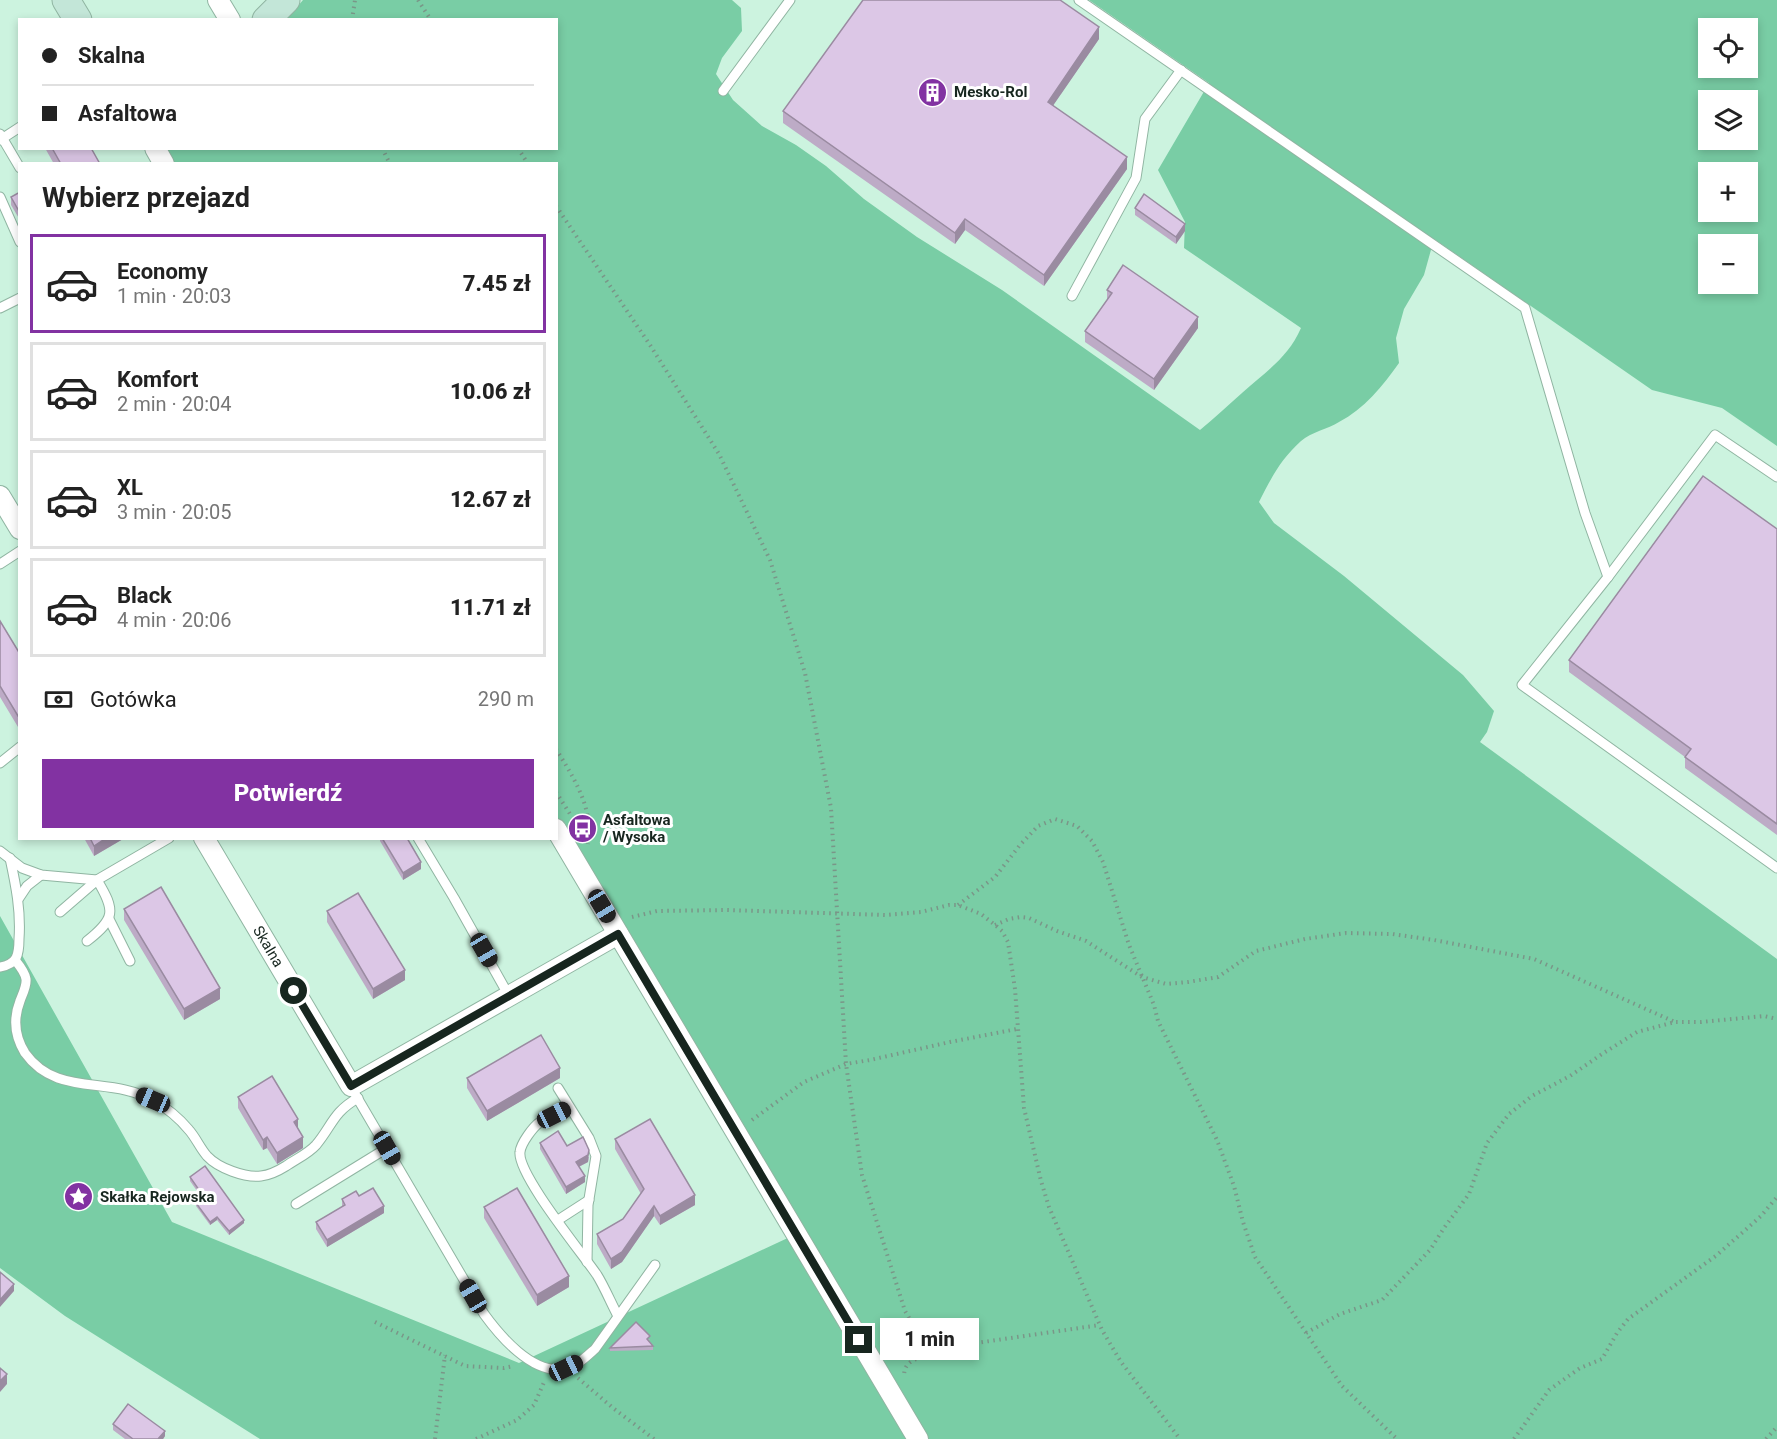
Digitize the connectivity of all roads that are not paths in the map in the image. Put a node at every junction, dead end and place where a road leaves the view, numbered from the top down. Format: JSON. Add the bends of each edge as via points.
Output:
{"nodes":[{"id":1,"x":66,"y":0,"type":"edge"},
{"id":2,"x":218,"y":0,"type":"edge"},
{"id":3,"x":286,"y":0,"type":"edge"},
{"id":4,"x":790,"y":0,"type":"edge"},
{"id":5,"x":1079,"y":0,"type":"edge"},
{"id":6,"x":77,"y":18,"type":"edge"},
{"id":7,"x":229,"y":18,"type":"edge"},
{"id":8,"x":268,"y":18,"type":"edge"},
{"id":9,"x":1181,"y":70,"type":"junction"},
{"id":10,"x":723,"y":91,"type":"dead end"},
{"id":11,"x":18,"y":128,"type":"edge"},
{"id":12,"x":1,"y":138,"type":"edge"},
{"id":13,"x":18,"y":165,"type":"edge"},
{"id":14,"x":0,"y":197,"type":"edge"},
{"id":15,"x":18,"y":238,"type":"edge"},
{"id":16,"x":1072,"y":296,"type":"dead end"},
{"id":17,"x":18,"y":299,"type":"edge"},
{"id":18,"x":0,"y":308,"type":"edge"},
{"id":19,"x":1777,"y":477,"type":"edge"},
{"id":20,"x":0,"y":496,"type":"edge"},
{"id":21,"x":17,"y":519,"type":"edge"},
{"id":22,"x":18,"y":552,"type":"edge"},
{"id":23,"x":0,"y":564,"type":"edge"},
{"id":24,"x":1608,"y":576,"type":"junction"},
{"id":25,"x":18,"y":749,"type":"edge"},
{"id":26,"x":0,"y":763,"type":"edge"},
{"id":27,"x":558,"y":832,"type":"edge"},
{"id":28,"x":166,"y":840,"type":"edge"},
{"id":29,"x":205,"y":840,"type":"edge"},
{"id":30,"x":419,"y":840,"type":"edge"},
{"id":31,"x":0,"y":851,"type":"edge"},
{"id":32,"x":10,"y":858,"type":"junction"},
{"id":33,"x":1777,"y":868,"type":"edge"},
{"id":34,"x":41,"y":875,"type":"junction"},
{"id":35,"x":98,"y":880,"type":"junction"},
{"id":36,"x":19,"y":898,"type":"junction"},
{"id":37,"x":60,"y":912,"type":"dead end"},
{"id":38,"x":109,"y":919,"type":"junction"},
{"id":39,"x":618,"y":934,"type":"junction"},
{"id":40,"x":87,"y":942,"type":"dead end"},
{"id":41,"x":15,"y":960,"type":"junction"},
{"id":42,"x":130,"y":961,"type":"dead end"},
{"id":43,"x":0,"y":968,"type":"edge"},
{"id":44,"x":509,"y":996,"type":"junction"},
{"id":45,"x":558,"y":1088,"type":"dead end"},
{"id":46,"x":354,"y":1092,"type":"junction"},
{"id":47,"x":569,"y":1107,"type":"junction"},
{"id":48,"x":387,"y":1148,"type":"junction"},
{"id":49,"x":589,"y":1200,"type":"junction"},
{"id":50,"x":296,"y":1204,"type":"dead end"},
{"id":51,"x":558,"y":1220,"type":"junction"},
{"id":52,"x":587,"y":1262,"type":"junction"},
{"id":53,"x":655,"y":1265,"type":"dead end"},
{"id":54,"x":618,"y":1316,"type":"junction"},
{"id":55,"x":918,"y":1439,"type":"edge"}],
"edges":[{"from":1,"to":6,"type":"street"},
{"from":2,"to":7,"type":"street"},
{"from":3,"to":8,"type":"street"},
{"from":4,"to":10,"type":"lane"},
{"from":5,"to":9,"type":"lane"},
{"from":9,"to":16,"type":"lane","via":[[1145,119],[1136,178]]},
{"from":9,"to":24,"type":"lane","via":[[1524,308],[1585,513]]},
{"from":11,"to":12,"type":"lane"},
{"from":12,"to":13,"type":"lane"},
{"from":14,"to":15,"type":"lane"},
{"from":17,"to":18,"type":"lane"},
{"from":19,"to":24,"type":"lane","via":[[1715,435]]},
{"from":20,"to":21,"type":"street"},
{"from":22,"to":23,"type":"lane"},
{"from":24,"to":33,"type":"lane","via":[[1522,685]]},
{"from":25,"to":26,"type":"lane"},
{"from":27,"to":39,"type":"street"},
{"from":28,"to":35,"type":"lane"},
{"from":29,"to":46,"type":"street","name":"Skalna"},
{"from":30,"to":44,"type":"lane"},
{"from":31,"to":32,"type":"lane"},
{"from":32,"to":34,"type":"lane"},
{"from":32,"to":36,"type":"lane"},
{"from":34,"to":35,"type":"lane"},
{"from":34,"to":36,"type":"lane"},
{"from":35,"to":37,"type":"lane"},
{"from":35,"to":38,"type":"lane","via":[[109,903]]},
{"from":36,"to":41,"type":"lane"},
{"from":38,"to":40,"type":"lane"},
{"from":38,"to":42,"type":"lane"},
{"from":39,"to":44,"type":"street"},
{"from":39,"to":55,"type":"street"},
{"from":41,"to":43,"type":"lane"},
{"from":41,"to":46,"type":"lane","via":[[26,980],[16,1011],[18,1039],[39,1068],[69,1082],[117,1087],[153,1100],[181,1121],[220,1167],[259,1177],[273,1174],[310,1151]]},
{"from":44,"to":46,"type":"street"},
{"from":45,"to":47,"type":"lane"},
{"from":46,"to":48,"type":"lane"},
{"from":47,"to":49,"type":"lane","via":[[596,1156]]},
{"from":47,"to":51,"type":"lane","via":[[539,1122],[520,1151],[530,1180]]},
{"from":48,"to":50,"type":"lane"},
{"from":48,"to":54,"type":"lane","via":[[484,1314],[516,1351],[542,1367],[566,1368],[595,1349]]},
{"from":49,"to":51,"type":"lane"},
{"from":49,"to":52,"type":"lane"},
{"from":51,"to":52,"type":"lane"},
{"from":52,"to":54,"type":"lane"},
{"from":53,"to":54,"type":"lane"}]}
